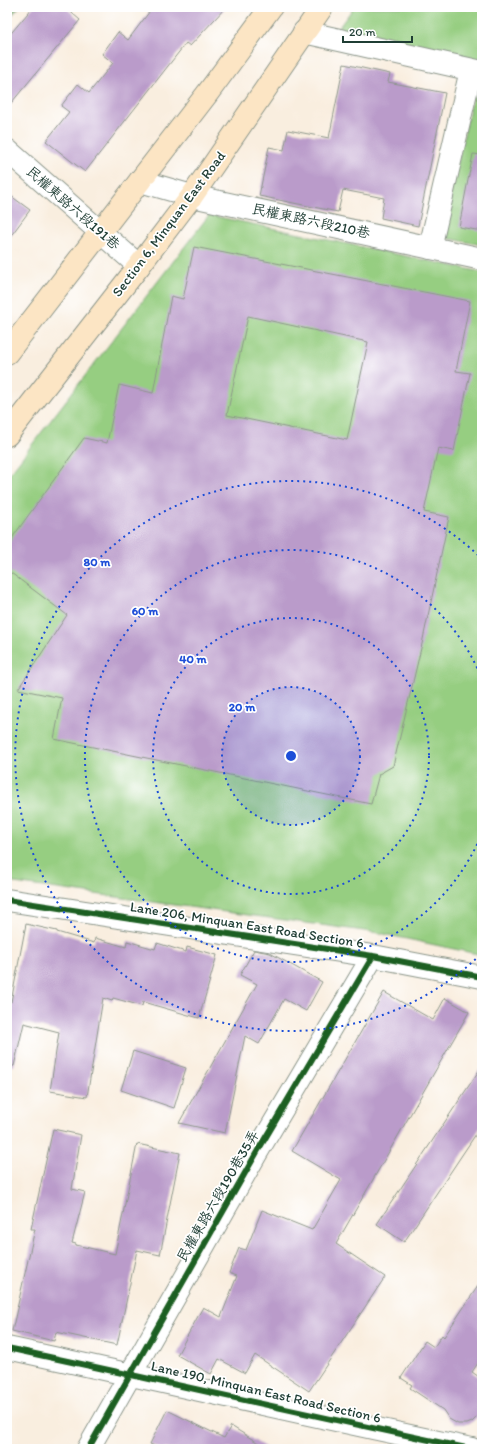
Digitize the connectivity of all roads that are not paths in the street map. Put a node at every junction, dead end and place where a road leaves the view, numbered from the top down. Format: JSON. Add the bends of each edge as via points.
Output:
{"nodes":[{"id":1,"x":270,"y":7,"type":"edge"},
{"id":2,"x":322,"y":7,"type":"edge"},
{"id":3,"x":304,"y":32,"type":"junction"},
{"id":4,"x":477,"y":71,"type":"edge"},
{"id":5,"x":7,"y":150,"type":"edge"},
{"id":6,"x":140,"y":181,"type":"junction"},
{"id":7,"x":192,"y":196,"type":"junction"},
{"id":8,"x":100,"y":233,"type":"junction"},
{"id":9,"x":430,"y":248,"type":"junction"},
{"id":10,"x":482,"y":259,"type":"edge"},
{"id":11,"x":139,"y":266,"type":"junction"},
{"id":12,"x":7,"y":353,"type":"edge"},
{"id":13,"x":7,"y":435,"type":"edge"},
{"id":14,"x":7,"y":900,"type":"edge"},
{"id":15,"x":373,"y":956,"type":"junction"},
{"id":16,"x":482,"y":977,"type":"edge"},
{"id":17,"x":7,"y":1348,"type":"edge"},
{"id":18,"x":131,"y":1374,"type":"junction"},
{"id":19,"x":88,"y":1449,"type":"edge"},
{"id":20,"x":472,"y":1449,"type":"edge"}],
"edges":[{"from":1,"to":6,"type":"main road"},
{"from":2,"to":3,"type":"main road","name":"Section 6, Minquan East Road"},
{"from":3,"to":4,"type":"street"},
{"from":3,"to":7,"type":"main road","name":"Section 6, Minquan East Road"},
{"from":4,"to":9,"type":"street"},
{"from":5,"to":8,"type":"street","name":"民權東路六段191巷"},
{"from":6,"to":7,"type":"street","name":"民權東路六段210巷"},
{"from":6,"to":8,"type":"main road"},
{"from":7,"to":9,"type":"street","name":"民權東路六段210巷"},
{"from":7,"to":11,"type":"main road","name":"Section 6, Minquan East Road"},
{"from":8,"to":11,"type":"street","name":"民權東路六段191巷"},
{"from":8,"to":12,"type":"main road"},
{"from":9,"to":10,"type":"street","name":"民權東路六段210巷"},
{"from":11,"to":13,"type":"main road","name":"Section 6, Minquan East Road"},
{"from":14,"to":15,"type":"street","name":"Lane 206, Minquan East Road Section 6"},
{"from":15,"to":16,"type":"street","name":"Lane 206, Minquan East Road Section 6"},
{"from":15,"to":18,"type":"street","name":"民權東路六段190巷35弄","via":[[257,1152]]},
{"from":17,"to":18,"type":"street","name":"Lane 190, Minquan East Road Section 6"},
{"from":18,"to":19,"type":"street","name":"民權東路六段190巷35弄"},
{"from":18,"to":20,"type":"street","name":"Lane 190, Minquan East Road Section 6"}]}
